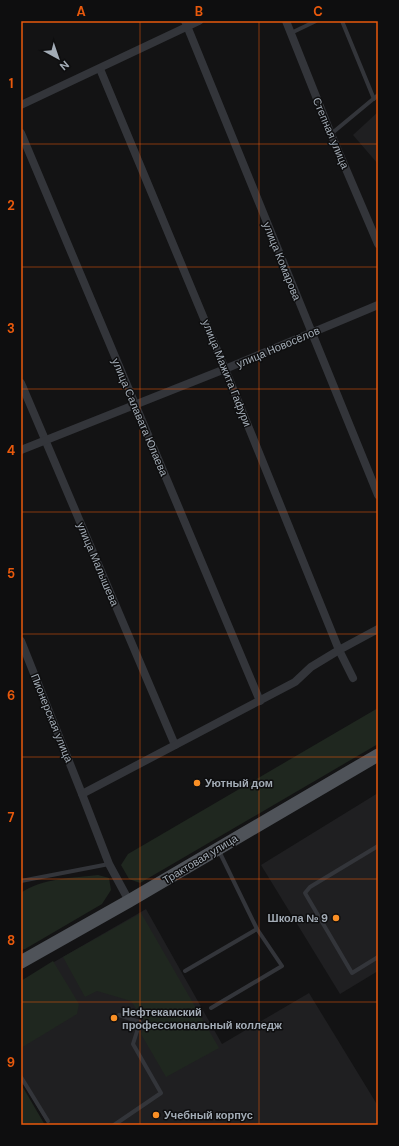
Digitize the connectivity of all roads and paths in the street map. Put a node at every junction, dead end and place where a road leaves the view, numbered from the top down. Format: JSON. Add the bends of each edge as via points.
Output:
{"nodes":[{"id":1,"x":199,"y":21,"type":"edge"},
{"id":2,"x":286,"y":21,"type":"edge"},
{"id":3,"x":316,"y":21,"type":"edge"},
{"id":4,"x":342,"y":21,"type":"edge"},
{"id":5,"x":186,"y":24,"type":"edge"},
{"id":6,"x":290,"y":33,"type":"junction"},
{"id":7,"x":100,"y":69,"type":"junction"},
{"id":8,"x":378,"y":95,"type":"edge"},
{"id":9,"x":374,"y":99,"type":"junction"},
{"id":10,"x":21,"y":105,"type":"edge"},
{"id":11,"x":21,"y":133,"type":"edge"},
{"id":12,"x":331,"y":134,"type":"junction"},
{"id":13,"x":378,"y":244,"type":"edge"},
{"id":14,"x":378,"y":306,"type":"edge"},
{"id":15,"x":312,"y":333,"type":"junction"},
{"id":16,"x":225,"y":370,"type":"junction"},
{"id":17,"x":21,"y":383,"type":"edge"},
{"id":18,"x":136,"y":405,"type":"junction"},
{"id":19,"x":45,"y":441,"type":"junction"},
{"id":20,"x":21,"y":450,"type":"edge"},
{"id":21,"x":378,"y":495,"type":"edge"},
{"id":22,"x":378,"y":629,"type":"edge"},
{"id":23,"x":21,"y":641,"type":"edge"},
{"id":24,"x":339,"y":650,"type":"junction"},
{"id":25,"x":353,"y":678,"type":"dead end"},
{"id":26,"x":260,"y":701,"type":"junction"},
{"id":27,"x":175,"y":745,"type":"junction"},
{"id":28,"x":378,"y":755,"type":"edge"},
{"id":29,"x":82,"y":794,"type":"junction"},
{"id":30,"x":378,"y":846,"type":"edge"},
{"id":31,"x":218,"y":849,"type":"junction"},
{"id":32,"x":109,"y":864,"type":"junction"},
{"id":33,"x":21,"y":881,"type":"edge"},
{"id":34,"x":129,"y":901,"type":"junction"},
{"id":35,"x":257,"y":929,"type":"junction"},
{"id":36,"x":378,"y":957,"type":"edge"},
{"id":37,"x":21,"y":962,"type":"edge"},
{"id":38,"x":186,"y":971,"type":"dead end"},
{"id":39,"x":211,"y":1008,"type":"dead end"},
{"id":40,"x":119,"y":1015,"type":"dead end"},
{"id":41,"x":21,"y":1077,"type":"edge"},
{"id":42,"x":48,"y":1121,"type":"dead end"},
{"id":43,"x":114,"y":1125,"type":"edge"}],
"edges":[{"from":1,"to":5,"type":"street"},
{"from":2,"to":6,"type":"street","name":"Степная улица"},
{"from":3,"to":6,"type":"lane"},
{"from":4,"to":9,"type":"lane"},
{"from":5,"to":7,"type":"street"},
{"from":5,"to":15,"type":"street","name":"улица Комарова"},
{"from":6,"to":12,"type":"street","name":"Степная улица"},
{"from":7,"to":10,"type":"street"},
{"from":7,"to":16,"type":"street","name":"улица Мажита Гафури"},
{"from":8,"to":9,"type":"lane"},
{"from":9,"to":12,"type":"lane"},
{"from":11,"to":18,"type":"street","name":"улица Салавата Юлаева"},
{"from":12,"to":13,"type":"street","name":"Степная улица"},
{"from":14,"to":15,"type":"street","name":"улица Новосёлов"},
{"from":15,"to":16,"type":"street","name":"улица Новосёлов"},
{"from":15,"to":21,"type":"street","name":"улица Комарова"},
{"from":16,"to":18,"type":"street","name":"улица Новосёлов"},
{"from":16,"to":24,"type":"street","name":"улица Мажита Гафури"},
{"from":17,"to":19,"type":"street","name":"улица Малышева"},
{"from":18,"to":19,"type":"street","name":"улица Новосёлов"},
{"from":18,"to":26,"type":"street","name":"улица Салавата Юлаева"},
{"from":19,"to":20,"type":"street","name":"улица Новосёлов"},
{"from":19,"to":27,"type":"street","name":"улица Малышева"},
{"from":22,"to":24,"type":"street"},
{"from":23,"to":29,"type":"street","name":"Пионерская улица"},
{"from":24,"to":25,"type":"street","name":"улица Мажита Гафури"},
{"from":24,"to":26,"type":"street","via":[[311,667],[294,682]]},
{"from":26,"to":27,"type":"street"},
{"from":27,"to":29,"type":"street"},
{"from":28,"to":31,"type":"main road","name":"Трактовая улица"},
{"from":29,"to":32,"type":"street","name":"Пионерская улица"},
{"from":30,"to":36,"type":"lane","via":[[310,887],[305,893],[352,973]]},
{"from":31,"to":34,"type":"main road","name":"Трактовая улица"},
{"from":31,"to":35,"type":"lane"},
{"from":32,"to":33,"type":"lane"},
{"from":32,"to":34,"type":"street","name":"Пионерская улица"},
{"from":34,"to":37,"type":"main road","name":"Трактовая улица"},
{"from":35,"to":38,"type":"lane"},
{"from":35,"to":39,"type":"lane","via":[[282,966]]},
{"from":40,"to":43,"type":"lane","via":[[140,1022],[133,1044],[161,1093]]},
{"from":41,"to":42,"type":"lane"}]}
